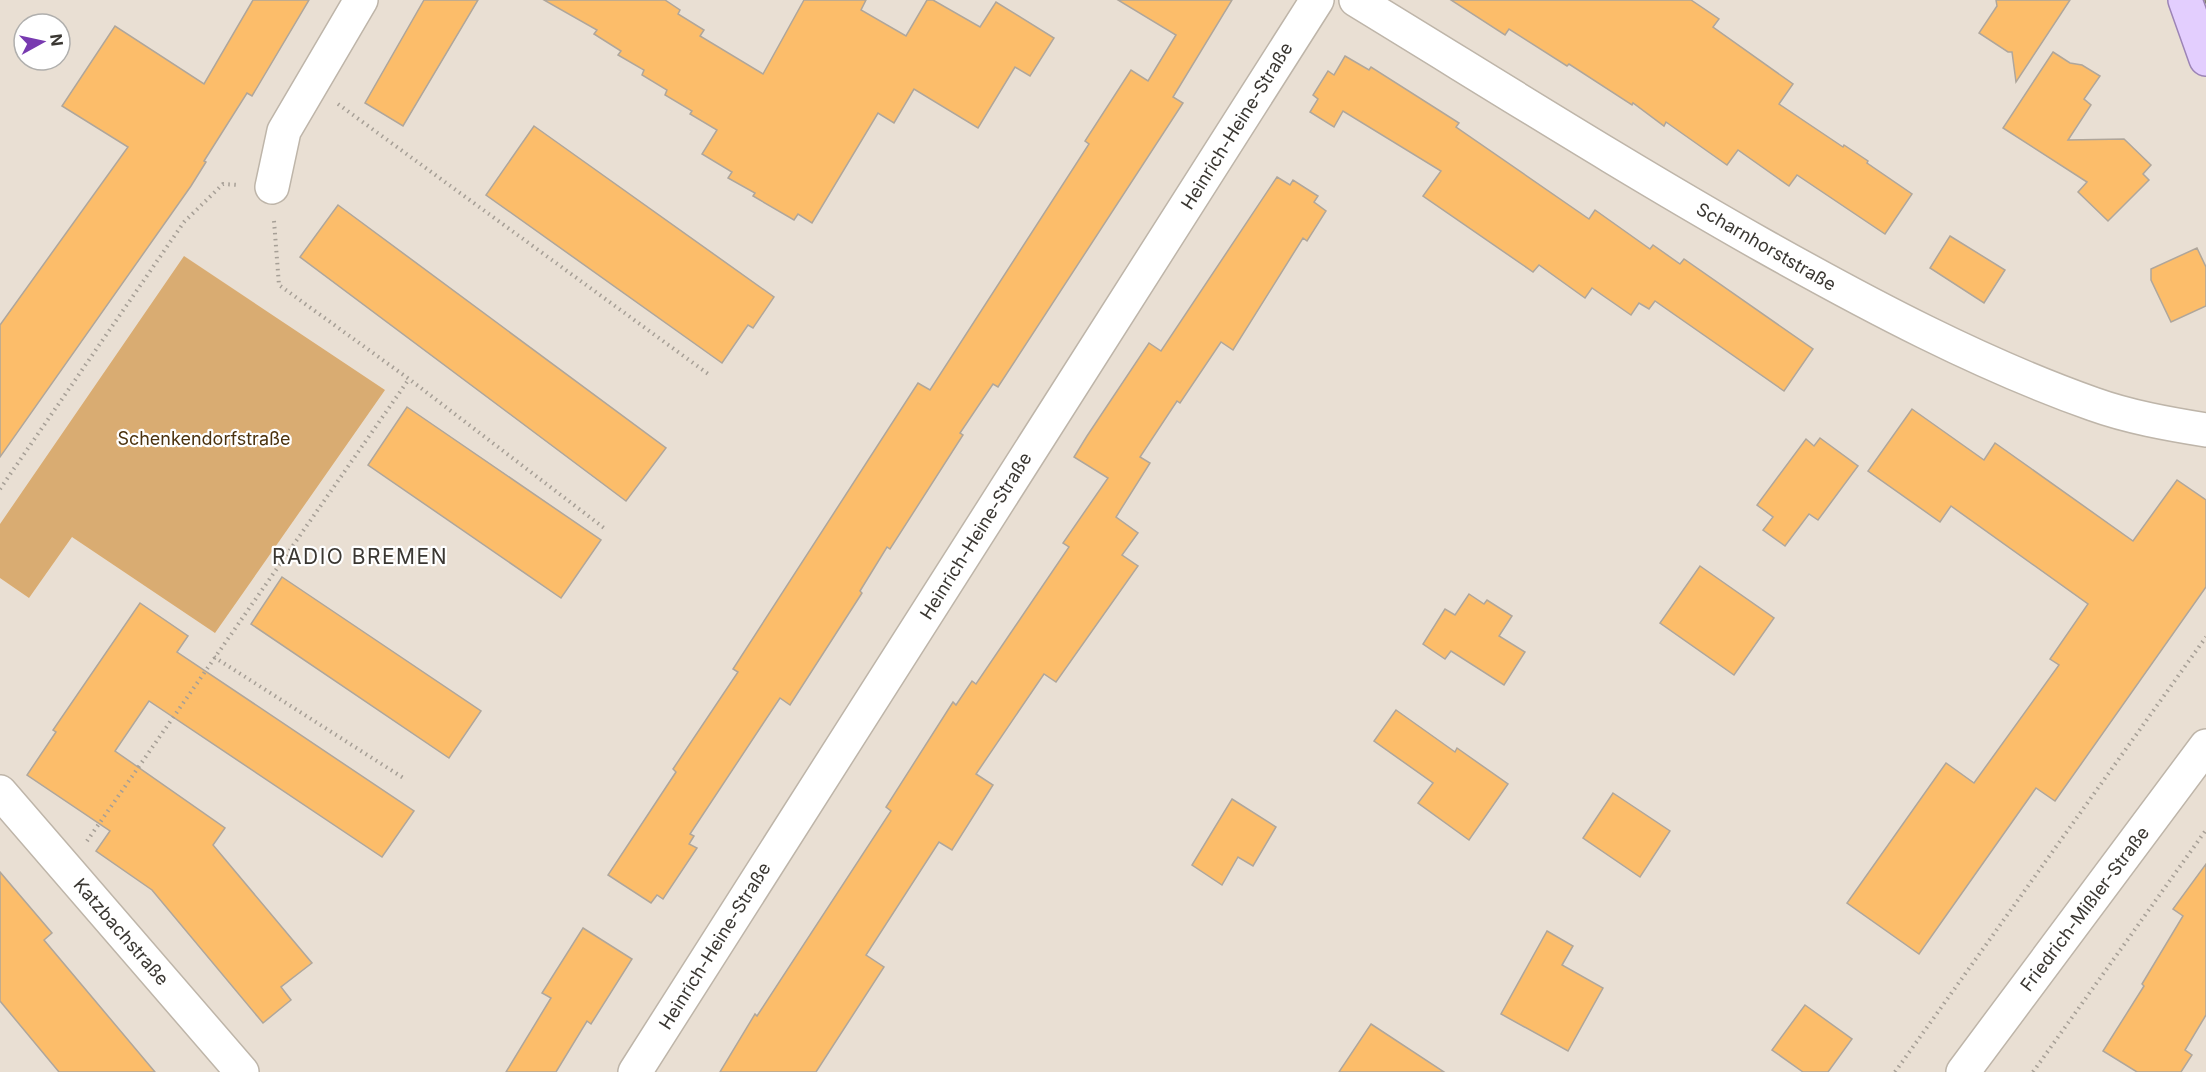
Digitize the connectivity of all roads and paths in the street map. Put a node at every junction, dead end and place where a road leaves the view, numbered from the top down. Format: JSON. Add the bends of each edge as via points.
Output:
{"nodes":[{"id":1,"x":361,"y":0,"type":"edge"},
{"id":2,"x":1317,"y":0,"type":"edge"},
{"id":3,"x":1356,"y":0,"type":"edge"},
{"id":4,"x":2185,"y":0,"type":"edge"},
{"id":5,"x":2206,"y":59,"type":"edge"},
{"id":6,"x":310,"y":84,"type":"junction"},
{"id":7,"x":272,"y":188,"type":"junction"},
{"id":8,"x":711,"y":376,"type":"dead end"},
{"id":9,"x":409,"y":379,"type":"junction"},
{"id":10,"x":2206,"y":430,"type":"edge"},
{"id":11,"x":0,"y":489,"type":"edge"},
{"id":12,"x":604,"y":528,"type":"dead end"},
{"id":13,"x":2206,"y":637,"type":"edge"},
{"id":14,"x":214,"y":657,"type":"junction"},
{"id":15,"x":2206,"y":746,"type":"edge"},
{"id":16,"x":405,"y":779,"type":"dead end"},
{"id":17,"x":0,"y":792,"type":"edge"},
{"id":18,"x":2206,"y":830,"type":"edge"},
{"id":19,"x":67,"y":871,"type":"junction"},
{"id":20,"x":242,"y":1072,"type":"edge"},
{"id":21,"x":635,"y":1072,"type":"edge"},
{"id":22,"x":1895,"y":1072,"type":"edge"},
{"id":23,"x":1963,"y":1072,"type":"edge"},
{"id":24,"x":2033,"y":1072,"type":"edge"}],
"edges":[{"from":1,"to":6,"type":"street"},
{"from":2,"to":21,"type":"street","name":"Heinrich-Heine-Straße"},
{"from":3,"to":10,"type":"street","name":"Scharnhorststraße","via":[[1662,188],[1858,299],[1985,360],[2095,405]]},
{"from":4,"to":5,"type":"main road"},
{"from":6,"to":7,"type":"street","via":[[284,132]]},
{"from":6,"to":8,"type":"path"},
{"from":7,"to":9,"type":"path","via":[[279,285]]},
{"from":7,"to":11,"type":"path","via":[[224,184],[184,222]]},
{"from":9,"to":12,"type":"path"},
{"from":9,"to":14,"type":"path"},
{"from":13,"to":22,"type":"path"},
{"from":14,"to":16,"type":"path"},
{"from":14,"to":19,"type":"path"},
{"from":15,"to":23,"type":"street","name":"Friedrich-Mißler-Straße"},
{"from":17,"to":19,"type":"street","name":"Katzbachstraße"},
{"from":18,"to":24,"type":"path"},
{"from":19,"to":20,"type":"street","name":"Katzbachstraße"}]}
